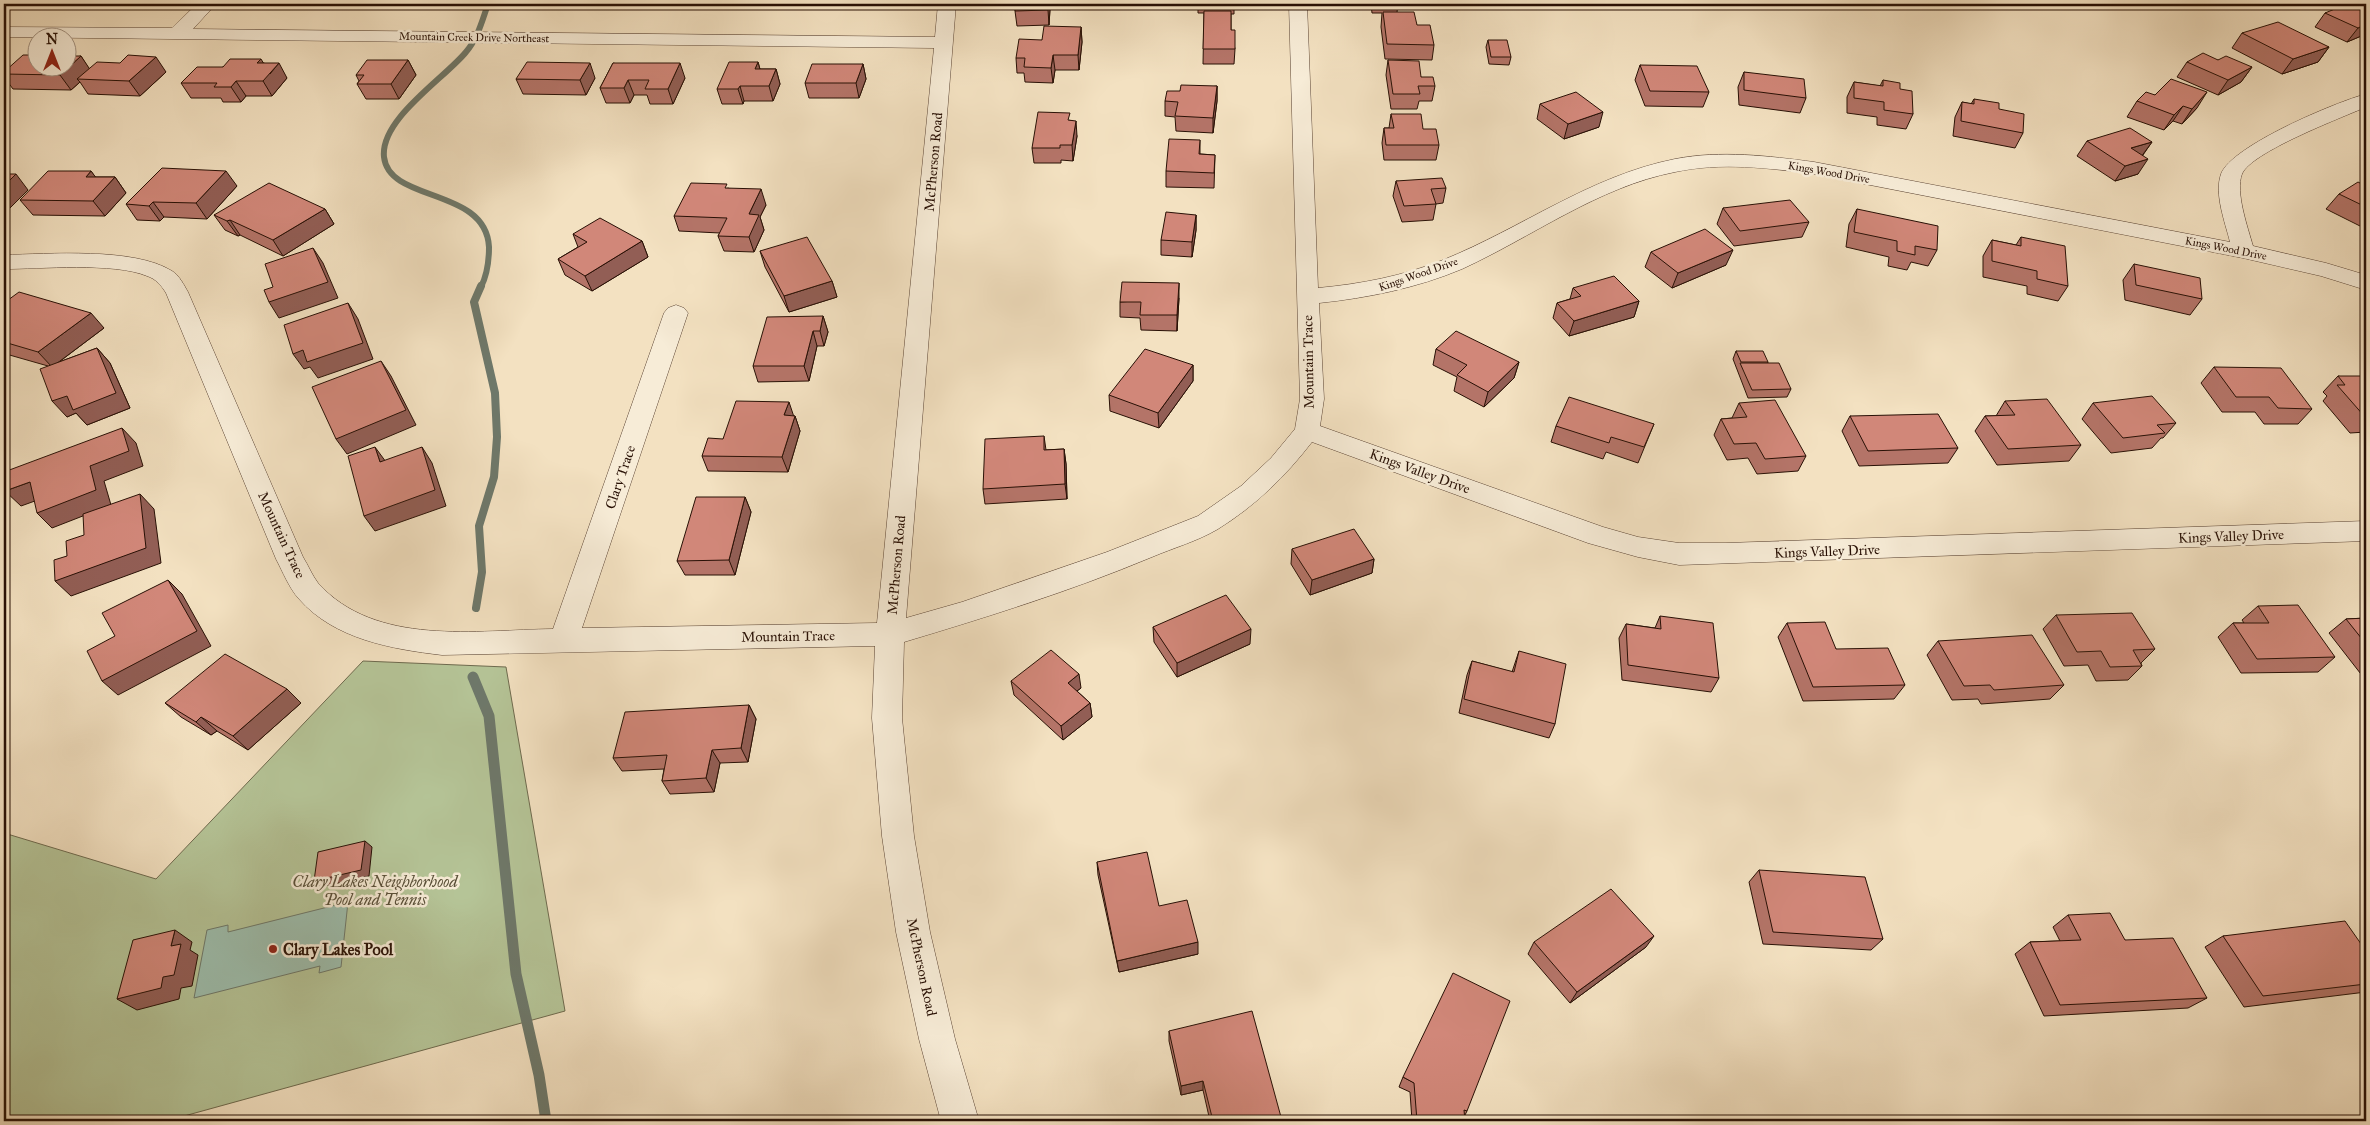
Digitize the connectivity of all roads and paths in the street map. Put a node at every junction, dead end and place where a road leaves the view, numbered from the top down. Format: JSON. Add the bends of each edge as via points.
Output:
{"nodes":[{"id":1,"x":207,"y":4,"type":"edge"},
{"id":2,"x":947,"y":4,"type":"edge"},
{"id":3,"x":1298,"y":4,"type":"edge"},
{"id":4,"x":4,"y":32,"type":"edge"},
{"id":5,"x":176,"y":34,"type":"junction"},
{"id":6,"x":944,"y":43,"type":"junction"},
{"id":7,"x":2366,"y":100,"type":"edge"},
{"id":8,"x":2243,"y":251,"type":"junction"},
{"id":9,"x":4,"y":262,"type":"edge"},
{"id":10,"x":2366,"y":283,"type":"edge"},
{"id":11,"x":1306,"y":297,"type":"junction"},
{"id":12,"x":676,"y":313,"type":"dead end"},
{"id":13,"x":1308,"y":431,"type":"junction"},
{"id":14,"x":2366,"y":531,"type":"edge"},
{"id":15,"x":890,"y":634,"type":"junction"},
{"id":16,"x":564,"y":640,"type":"junction"},
{"id":17,"x":960,"y":1121,"type":"edge"}],
"edges":[{"from":1,"to":5,"type":"street"},
{"from":2,"to":6,"type":"street","name":"McPherson Road"},
{"from":3,"to":11,"type":"street","name":"Mountain Trace"},
{"from":4,"to":5,"type":"street","name":"Mountain Creek Drive Northeast"},
{"from":5,"to":6,"type":"street","name":"Mountain Creek Drive Northeast"},
{"from":6,"to":15,"type":"street","name":"McPherson Road"},
{"from":7,"to":8,"type":"street","via":[[2267,144],[2246,157],[2232,172],[2230,190]]},
{"from":8,"to":10,"type":"street","name":"Kings Wood Drive","via":[[2326,270]]},
{"from":8,"to":11,"type":"street","name":"Kings Wood Drive","via":[[1814,168],[1730,160],[1658,169],[1622,181],[1452,264],[1373,290]]},
{"from":9,"to":16,"type":"street","name":"Mountain Trace","via":[[112,263],[142,266],[165,276],[177,292],[290,559],[308,590],[332,612],[366,628],[402,639],[442,643]]},
{"from":11,"to":13,"type":"street","name":"Mountain Trace","via":[[1312,399]]},
{"from":12,"to":16,"type":"street","name":"Clary Trace"},
{"from":13,"to":14,"type":"street","name":"Kings Valley Drive","via":[[1598,536],[1679,554]]},
{"from":13,"to":15,"type":"street","name":"Mountain Trace","via":[[1256,488],[1207,523],[1117,560],[963,613]]},
{"from":15,"to":16,"type":"street","name":"Mountain Trace"},
{"from":15,"to":17,"type":"street","name":"McPherson Road","via":[[887,718],[898,836],[913,932],[937,1039]]}]}
